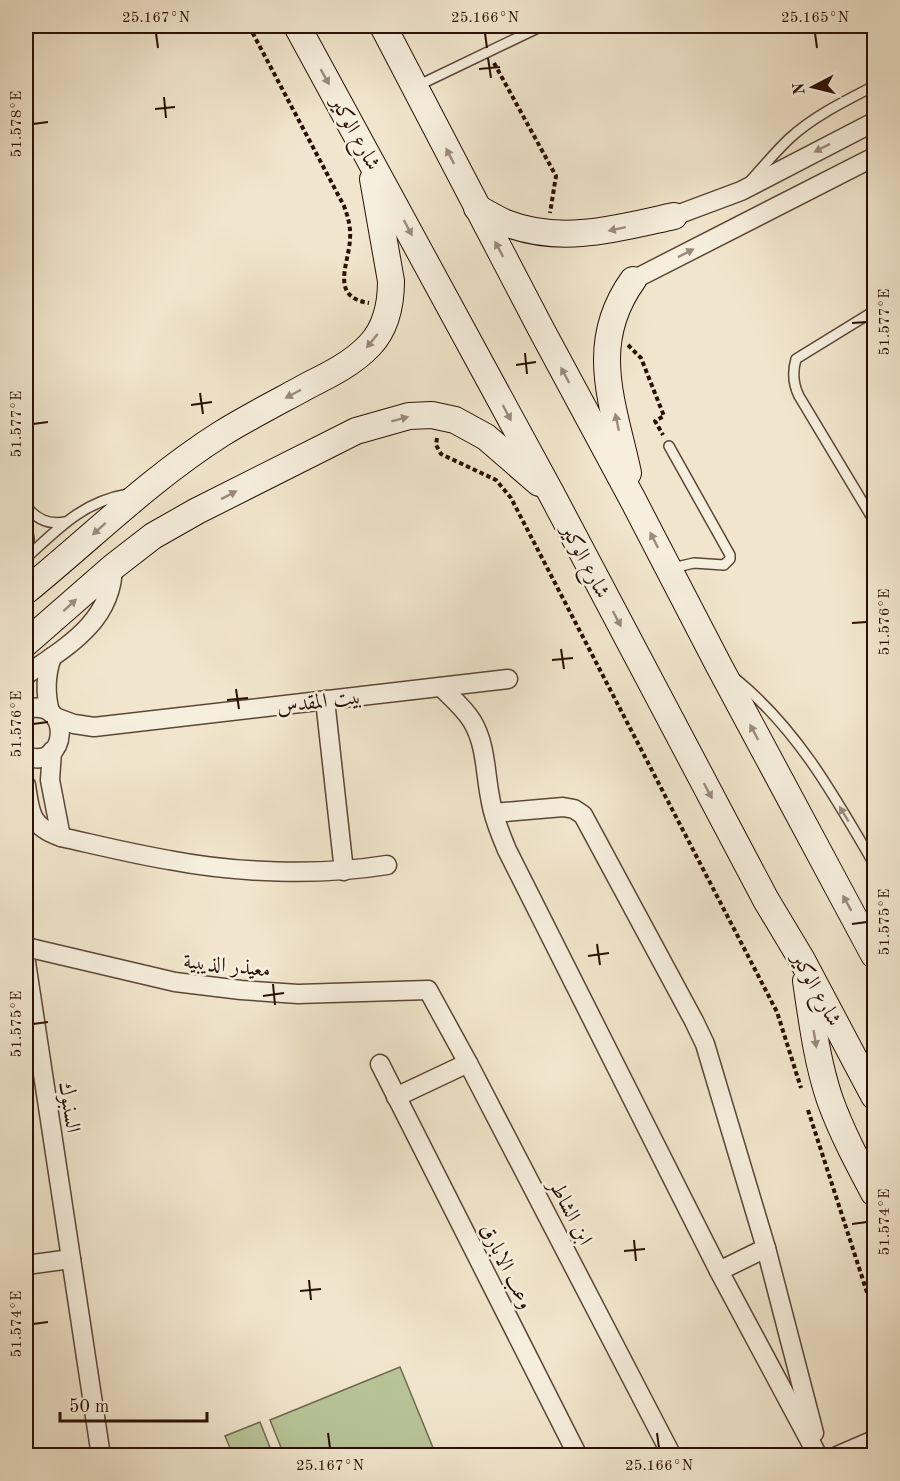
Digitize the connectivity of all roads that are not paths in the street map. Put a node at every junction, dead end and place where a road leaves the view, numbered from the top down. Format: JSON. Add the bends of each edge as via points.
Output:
{"nodes":[{"id":1,"x":297,"y":26,"type":"edge"},
{"id":2,"x":383,"y":26,"type":"edge"},
{"id":3,"x":542,"y":26,"type":"edge"},
{"id":4,"x":874,"y":86,"type":"edge"},
{"id":5,"x":415,"y":87,"type":"junction"},
{"id":6,"x":874,"y":122,"type":"edge"},
{"id":7,"x":370,"y":158,"type":"junction"},
{"id":8,"x":869,"y":164,"type":"edge"},
{"id":9,"x":741,"y":191,"type":"junction"},
{"id":10,"x":477,"y":208,"type":"junction"},
{"id":11,"x":674,"y":216,"type":"joint"},
{"id":12,"x":633,"y":280,"type":"joint"},
{"id":13,"x":874,"y":311,"type":"edge"},
{"id":14,"x":669,"y":446,"type":"road end"},
{"id":15,"x":139,"y":493,"type":"junction"},
{"id":16,"x":550,"y":493,"type":"junction"},
{"id":17,"x":633,"y":500,"type":"junction"},
{"id":18,"x":26,"y":506,"type":"edge"},
{"id":19,"x":874,"y":520,"type":"edge"},
{"id":20,"x":26,"y":521,"type":"edge"},
{"id":21,"x":65,"y":522,"type":"junction"},
{"id":22,"x":27,"y":557,"type":"edge"},
{"id":23,"x":113,"y":567,"type":"junction"},
{"id":24,"x":669,"y":570,"type":"junction"},
{"id":25,"x":26,"y":591,"type":"edge"},
{"id":26,"x":26,"y":643,"type":"edge"},
{"id":27,"x":52,"y":657,"type":"junction"},
{"id":28,"x":717,"y":664,"type":"junction"},
{"id":29,"x":26,"y":675,"type":"edge"},
{"id":30,"x":508,"y":679,"type":"dead end"},
{"id":31,"x":441,"y":687,"type":"junction"},
{"id":32,"x":325,"y":700,"type":"junction"},
{"id":33,"x":26,"y":709,"type":"edge"},
{"id":34,"x":52,"y":714,"type":"junction"},
{"id":35,"x":94,"y":727,"type":"junction"},
{"id":36,"x":55,"y":748,"type":"junction"},
{"id":37,"x":26,"y":756,"type":"edge"},
{"id":38,"x":26,"y":791,"type":"edge"},
{"id":39,"x":494,"y":813,"type":"junction"},
{"id":40,"x":61,"y":837,"type":"junction"},
{"id":41,"x":874,"y":864,"type":"edge"},
{"id":42,"x":387,"y":865,"type":"dead end"},
{"id":43,"x":344,"y":871,"type":"junction"},
{"id":44,"x":26,"y":948,"type":"edge"},
{"id":45,"x":874,"y":955,"type":"edge"},
{"id":46,"x":802,"y":960,"type":"junction"},
{"id":47,"x":26,"y":962,"type":"edge"},
{"id":48,"x":428,"y":990,"type":"joint"},
{"id":49,"x":468,"y":1063,"type":"junction"},
{"id":50,"x":380,"y":1064,"type":"dead end"},
{"id":51,"x":874,"y":1096,"type":"edge"},
{"id":52,"x":396,"y":1097,"type":"junction"},
{"id":53,"x":874,"y":1193,"type":"edge"},
{"id":54,"x":766,"y":1248,"type":"junction"},
{"id":55,"x":71,"y":1259,"type":"junction"},
{"id":56,"x":26,"y":1265,"type":"edge"},
{"id":57,"x":719,"y":1271,"type":"junction"},
{"id":58,"x":874,"y":1440,"type":"edge"},
{"id":59,"x":101,"y":1455,"type":"edge"},
{"id":60,"x":578,"y":1455,"type":"edge"},
{"id":61,"x":672,"y":1455,"type":"edge"},
{"id":62,"x":818,"y":1455,"type":"edge"},
{"id":63,"x":837,"y":1455,"type":"edge"}],
"edges":[{"from":1,"to":7,"type":"main road","name":"شارع الوكير","one_way":true},
{"from":2,"to":5,"type":"main road"},
{"from":3,"to":5,"type":"lane"},
{"from":4,"to":9,"type":"lane","via":[[837,105],[790,138]]},
{"from":10,"to":5,"type":"main road","one_way":true},
{"from":6,"to":9,"type":"street","one_way":true},
{"from":7,"to":15,"type":"main road","one_way":true,"via":[[391,281],[389,307],[377,337],[344,366],[222,433]]},
{"from":7,"to":16,"type":"main road","name":"شارع الوكير","one_way":true},
{"from":12,"to":8,"type":"street","one_way":true},
{"from":9,"to":11,"type":"street"},
{"from":11,"to":10,"type":"main road","one_way":true,"via":[[603,232],[547,233],[505,223]]},
{"from":17,"to":10,"type":"main road","one_way":true},
{"from":17,"to":12,"type":"main road","one_way":true,"via":[[606,370],[607,341],[616,308]]},
{"from":13,"to":19,"type":"lane","via":[[796,359],[793,371],[799,396]]},
{"from":14,"to":24,"type":"lane","via":[[730,555],[724,564],[694,563]]},
{"from":15,"to":21,"type":"lane","via":[[107,499]]},
{"from":15,"to":25,"type":"main road","one_way":true},
{"from":23,"to":16,"type":"main road","one_way":true,"via":[[175,523],[356,431],[409,416],[444,417],[476,430]]},
{"from":16,"to":46,"type":"main road","name":"شارع الوكير","one_way":true,"via":[[766,900]]},
{"from":24,"to":17,"type":"main road","one_way":true},
{"from":18,"to":21,"type":"lane","via":[[43,521]]},
{"from":20,"to":22,"type":"lane"},
{"from":21,"to":22,"type":"lane"},
{"from":26,"to":23,"type":"main road","one_way":true},
{"from":23,"to":27,"type":"street","via":[[111,590],[102,612]]},
{"from":24,"to":28,"type":"main road"},
{"from":27,"to":29,"type":"street"},
{"from":27,"to":34,"type":"street","via":[[46,690]]},
{"from":41,"to":28,"type":"lane","one_way":true,"via":[[801,746],[764,704]]},
{"from":45,"to":28,"type":"main road","one_way":true},
{"from":30,"to":31,"type":"street","name":"بيت المقدس"},
{"from":31,"to":32,"type":"street","name":"بيت المقدس"},
{"from":31,"to":39,"type":"street","via":[[468,716],[481,741]]},
{"from":32,"to":35,"type":"street","name":"بيت المقدس"},
{"from":32,"to":43,"type":"street"},
{"from":33,"to":34,"type":"street","name":"بيت المقدس","via":[[42,708]]},
{"from":34,"to":35,"type":"street","name":"بيت المقدس","via":[[74,724]]},
{"from":34,"to":36,"type":"street","via":[[60,735]]},
{"from":35,"to":36,"type":"street","name":"بيت المقدس"},
{"from":36,"to":37,"type":"street","name":"بيت المقدس","via":[[38,758]]},
{"from":36,"to":40,"type":"street","via":[[50,780]]},
{"from":38,"to":40,"type":"street","via":[[39,827]]},
{"from":39,"to":54,"type":"street","via":[[563,807],[574,808],[584,816],[705,1044]]},
{"from":39,"to":57,"type":"street","via":[[507,850]]},
{"from":40,"to":43,"type":"street","via":[[220,868]]},
{"from":42,"to":43,"type":"street"},
{"from":44,"to":48,"type":"street","name":"معيذر الذيبية","via":[[175,982],[241,990],[297,994]]},
{"from":46,"to":51,"type":"main road","name":"شارع الوكير"},
{"from":46,"to":53,"type":"main road","one_way":true,"via":[[817,1054],[830,1100]]},
{"from":47,"to":55,"type":"street","name":"السنبوك"},
{"from":48,"to":49,"type":"street","name":"ابن الشاطر"},
{"from":49,"to":52,"type":"street"},
{"from":49,"to":61,"type":"street","name":"ابن الشاطر"},
{"from":50,"to":52,"type":"street","name":"وعب الابارق"},
{"from":52,"to":60,"type":"street","name":"وعب الابارق"},
{"from":54,"to":57,"type":"street"},
{"from":54,"to":62,"type":"street"},
{"from":55,"to":56,"type":"street"},
{"from":55,"to":59,"type":"street","name":"السنبوك"},
{"from":57,"to":62,"type":"street"},
{"from":58,"to":63,"type":"street"}]}
